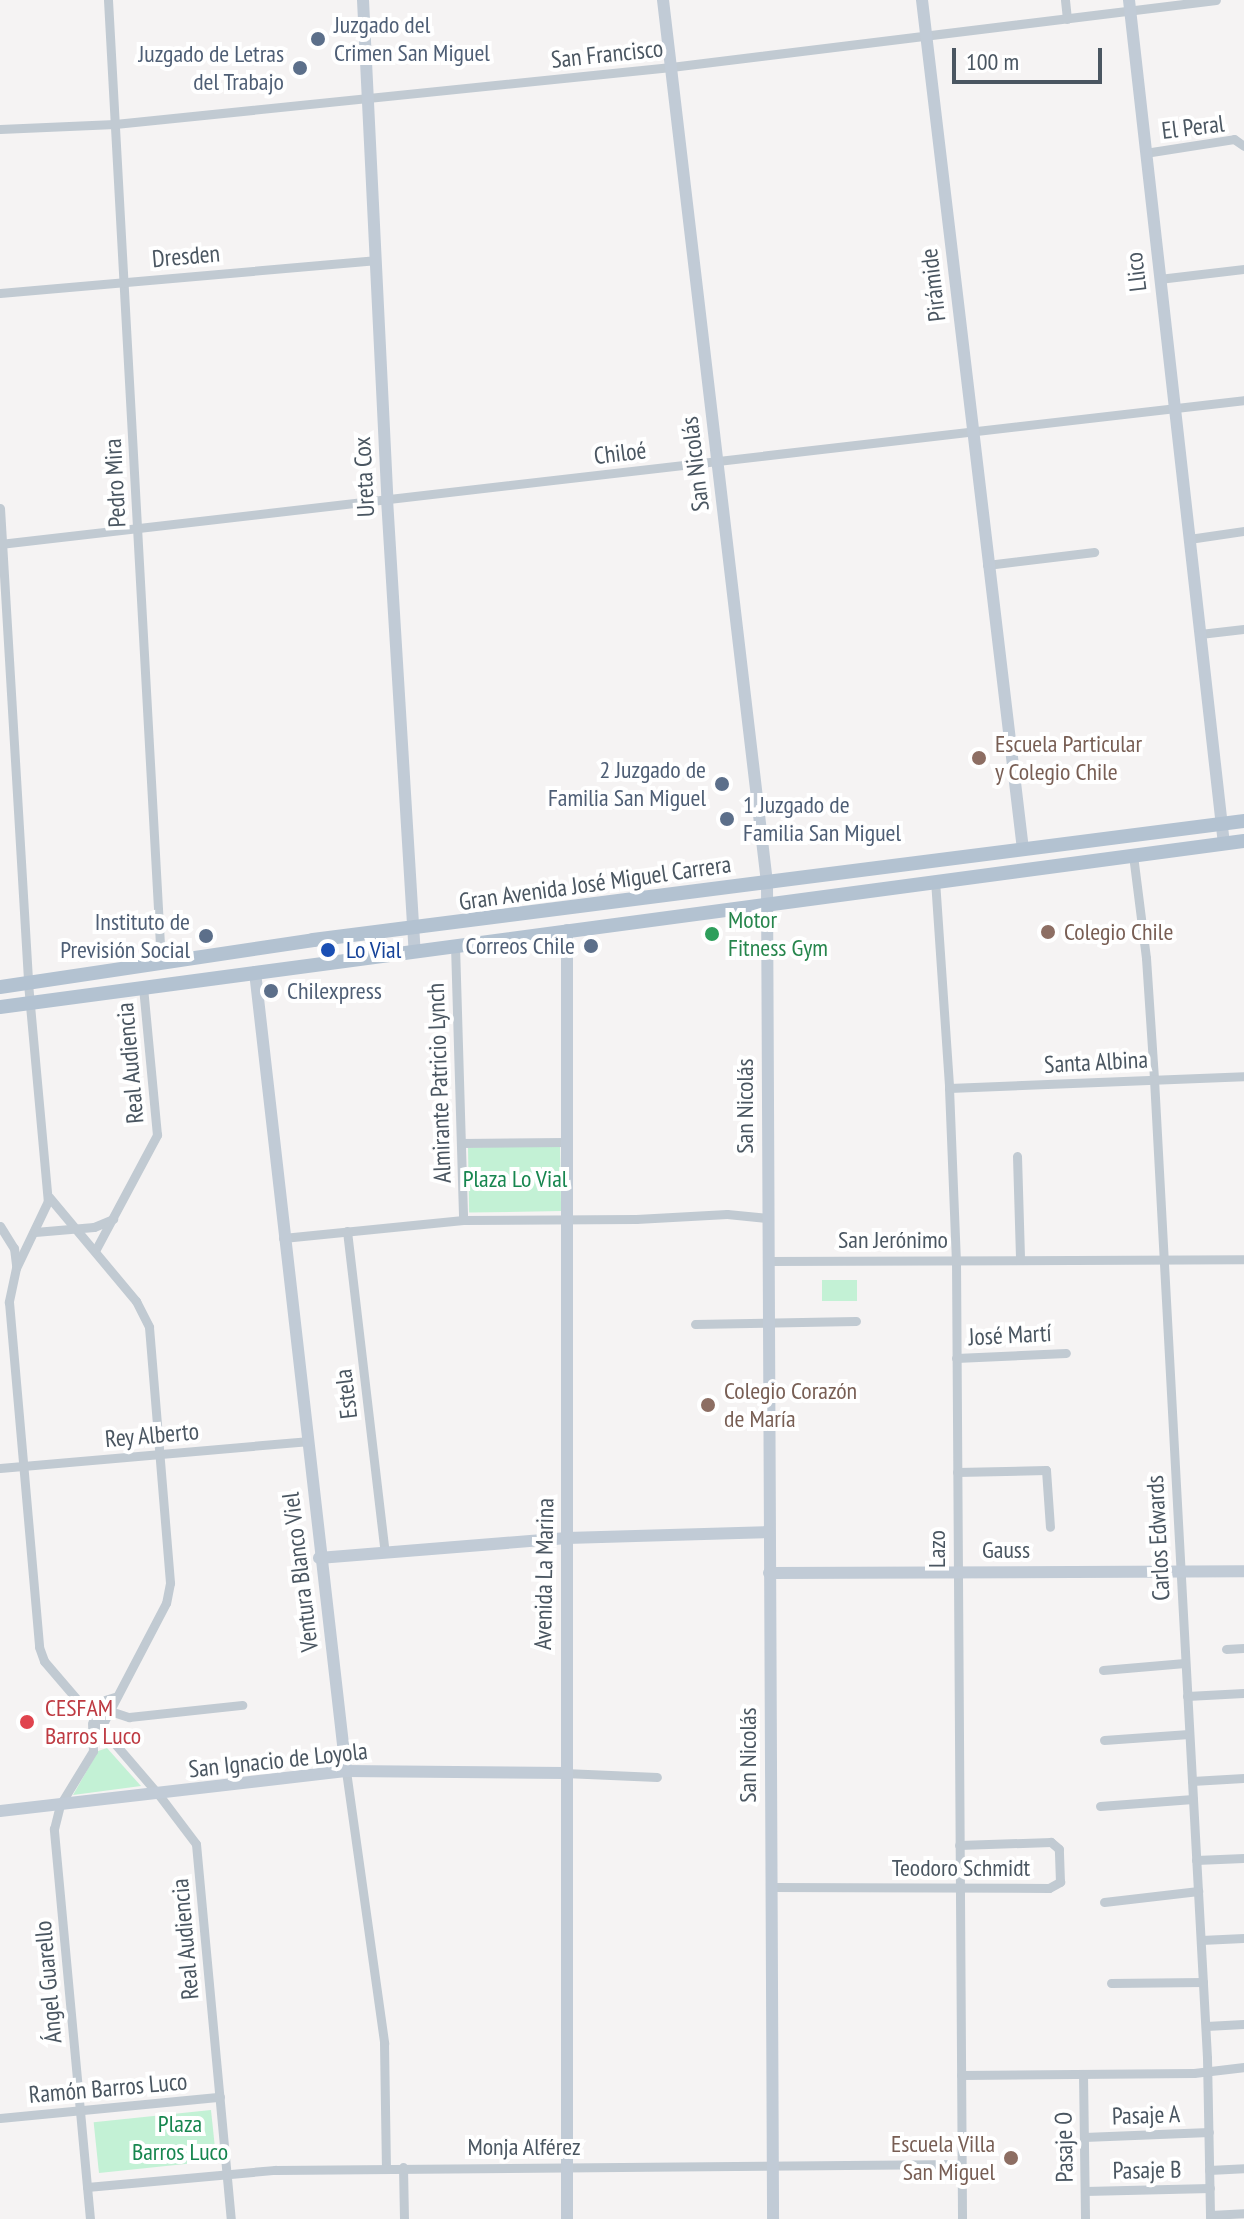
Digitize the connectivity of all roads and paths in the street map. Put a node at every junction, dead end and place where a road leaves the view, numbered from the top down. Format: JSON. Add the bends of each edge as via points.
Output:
{"nodes":[{"id":1,"x":108,"y":0,"type":"edge"},
{"id":2,"x":363,"y":0,"type":"edge"},
{"id":3,"x":663,"y":0,"type":"edge"},
{"id":4,"x":922,"y":0,"type":"edge"},
{"id":5,"x":1065,"y":0,"type":"edge"},
{"id":6,"x":1216,"y":0,"type":"edge"},
{"id":7,"x":1205,"y":1,"type":"edge"},
{"id":8,"x":1128,"y":3,"type":"edge"},
{"id":9,"x":1067,"y":19,"type":"junction"},
{"id":10,"x":926,"y":35,"type":"junction"},
{"id":11,"x":671,"y":67,"type":"junction"},
{"id":12,"x":368,"y":99,"type":"junction"},
{"id":13,"x":115,"y":124,"type":"junction"},
{"id":14,"x":0,"y":129,"type":"edge"},
{"id":15,"x":1244,"y":146,"type":"edge"},
{"id":16,"x":1145,"y":153,"type":"junction"},
{"id":17,"x":375,"y":260,"type":"junction"},
{"id":18,"x":1244,"y":269,"type":"edge"},
{"id":19,"x":1159,"y":279,"type":"junction"},
{"id":20,"x":124,"y":281,"type":"junction"},
{"id":21,"x":0,"y":293,"type":"edge"},
{"id":22,"x":1244,"y":400,"type":"edge"},
{"id":23,"x":1174,"y":408,"type":"junction"},
{"id":24,"x":972,"y":432,"type":"junction"},
{"id":25,"x":717,"y":462,"type":"junction"},
{"id":26,"x":387,"y":499,"type":"junction"},
{"id":27,"x":0,"y":508,"type":"edge"},
{"id":28,"x":138,"y":525,"type":"junction"},
{"id":29,"x":1244,"y":531,"type":"edge"},
{"id":30,"x":1189,"y":539,"type":"junction"},
{"id":31,"x":1,"y":544,"type":"edge"},
{"id":32,"x":1094,"y":552,"type":"dead end"},
{"id":33,"x":987,"y":565,"type":"junction"},
{"id":34,"x":1244,"y":629,"type":"edge"},
{"id":35,"x":1200,"y":634,"type":"junction"},
{"id":36,"x":1244,"y":821,"type":"edge"},
{"id":37,"x":1221,"y":824,"type":"junction"},
{"id":38,"x":1244,"y":841,"type":"edge"},
{"id":39,"x":1224,"y":844,"type":"junction"},
{"id":40,"x":1023,"y":849,"type":"junction"},
{"id":41,"x":1133,"y":855,"type":"junction"},
{"id":42,"x":1031,"y":868,"type":"junction"},
{"id":43,"x":935,"y":880,"type":"junction"},
{"id":44,"x":767,"y":882,"type":"junction"},
{"id":45,"x":768,"y":903,"type":"junction"},
{"id":46,"x":413,"y":929,"type":"junction"},
{"id":47,"x":567,"y":930,"type":"junction"},
{"id":48,"x":455,"y":945,"type":"junction"},
{"id":49,"x":415,"y":951,"type":"junction"},
{"id":50,"x":161,"y":963,"type":"junction"},
{"id":51,"x":255,"y":972,"type":"junction"},
{"id":52,"x":28,"y":983,"type":"junction"},
{"id":53,"x":0,"y":987,"type":"edge"},
{"id":54,"x":143,"y":988,"type":"junction"},
{"id":55,"x":30,"y":1003,"type":"junction"},
{"id":56,"x":0,"y":1007,"type":"edge"},
{"id":57,"x":1244,"y":1076,"type":"edge"},
{"id":58,"x":1154,"y":1079,"type":"junction"},
{"id":59,"x":949,"y":1088,"type":"junction"},
{"id":60,"x":566,"y":1142,"type":"junction"},
{"id":61,"x":461,"y":1143,"type":"junction"},
{"id":62,"x":1017,"y":1156,"type":"dead end"},
{"id":63,"x":47,"y":1194,"type":"junction"},
{"id":64,"x":566,"y":1218,"type":"junction"},
{"id":65,"x":767,"y":1218,"type":"junction"},
{"id":66,"x":113,"y":1219,"type":"junction"},
{"id":67,"x":463,"y":1220,"type":"junction"},
{"id":68,"x":0,"y":1226,"type":"edge"},
{"id":69,"x":75,"y":1226,"type":"junction"},
{"id":70,"x":347,"y":1231,"type":"junction"},
{"id":71,"x":35,"y":1232,"type":"junction"},
{"id":72,"x":283,"y":1238,"type":"junction"},
{"id":73,"x":95,"y":1251,"type":"junction"},
{"id":74,"x":1163,"y":1259,"type":"junction"},
{"id":75,"x":1244,"y":1259,"type":"edge"},
{"id":76,"x":956,"y":1260,"type":"junction"},
{"id":77,"x":1020,"y":1260,"type":"junction"},
{"id":78,"x":767,"y":1261,"type":"junction"},
{"id":79,"x":16,"y":1268,"type":"junction"},
{"id":80,"x":768,"y":1320,"type":"junction"},
{"id":81,"x":856,"y":1321,"type":"dead end"},
{"id":82,"x":695,"y":1324,"type":"dead end"},
{"id":83,"x":1066,"y":1353,"type":"dead end"},
{"id":84,"x":956,"y":1358,"type":"junction"},
{"id":85,"x":307,"y":1441,"type":"junction"},
{"id":86,"x":159,"y":1454,"type":"junction"},
{"id":87,"x":21,"y":1466,"type":"junction"},
{"id":88,"x":0,"y":1468,"type":"edge"},
{"id":89,"x":957,"y":1472,"type":"junction"},
{"id":90,"x":1050,"y":1527,"type":"dead end"},
{"id":91,"x":769,"y":1532,"type":"junction"},
{"id":92,"x":567,"y":1538,"type":"junction"},
{"id":93,"x":385,"y":1553,"type":"junction"},
{"id":94,"x":319,"y":1558,"type":"junction"},
{"id":95,"x":1179,"y":1571,"type":"junction"},
{"id":96,"x":1244,"y":1571,"type":"edge"},
{"id":97,"x":957,"y":1572,"type":"junction"},
{"id":98,"x":769,"y":1573,"type":"junction"},
{"id":99,"x":1244,"y":1648,"type":"edge"},
{"id":100,"x":1226,"y":1649,"type":"dead end"},
{"id":101,"x":1185,"y":1663,"type":"junction"},
{"id":102,"x":1103,"y":1670,"type":"dead end"},
{"id":103,"x":1244,"y":1693,"type":"edge"},
{"id":104,"x":118,"y":1695,"type":"junction"},
{"id":105,"x":1187,"y":1696,"type":"junction"},
{"id":106,"x":242,"y":1705,"type":"dead end"},
{"id":107,"x":82,"y":1707,"type":"junction"},
{"id":108,"x":110,"y":1711,"type":"junction"},
{"id":109,"x":90,"y":1717,"type":"junction"},
{"id":110,"x":100,"y":1729,"type":"junction"},
{"id":111,"x":1189,"y":1734,"type":"junction"},
{"id":112,"x":1104,"y":1740,"type":"dead end"},
{"id":113,"x":114,"y":1745,"type":"junction"},
{"id":114,"x":93,"y":1751,"type":"junction"},
{"id":115,"x":346,"y":1771,"type":"junction"},
{"id":116,"x":564,"y":1773,"type":"junction"},
{"id":117,"x":657,"y":1777,"type":"dead end"},
{"id":118,"x":1244,"y":1778,"type":"edge"},
{"id":119,"x":1192,"y":1781,"type":"junction"},
{"id":120,"x":159,"y":1795,"type":"junction"},
{"id":121,"x":1193,"y":1799,"type":"junction"},
{"id":122,"x":60,"y":1805,"type":"junction"},
{"id":123,"x":1100,"y":1806,"type":"dead end"},
{"id":124,"x":0,"y":1811,"type":"edge"},
{"id":125,"x":959,"y":1845,"type":"junction"},
{"id":126,"x":1244,"y":1858,"type":"edge"},
{"id":127,"x":1196,"y":1860,"type":"junction"},
{"id":128,"x":771,"y":1887,"type":"junction"},
{"id":129,"x":960,"y":1889,"type":"junction"},
{"id":130,"x":1198,"y":1891,"type":"junction"},
{"id":131,"x":1104,"y":1902,"type":"dead end"},
{"id":132,"x":1244,"y":1938,"type":"edge"},
{"id":133,"x":1201,"y":1940,"type":"junction"},
{"id":134,"x":1203,"y":1982,"type":"junction"},
{"id":135,"x":1111,"y":1983,"type":"dead end"},
{"id":136,"x":1244,"y":2024,"type":"edge"},
{"id":137,"x":1206,"y":2026,"type":"junction"},
{"id":138,"x":1244,"y":2067,"type":"edge"},
{"id":139,"x":1208,"y":2070,"type":"junction"},
{"id":140,"x":1083,"y":2074,"type":"junction"},
{"id":141,"x":961,"y":2075,"type":"junction"},
{"id":142,"x":220,"y":2097,"type":"junction"},
{"id":143,"x":80,"y":2111,"type":"junction"},
{"id":144,"x":0,"y":2118,"type":"edge"},
{"id":145,"x":1209,"y":2132,"type":"junction"},
{"id":146,"x":1084,"y":2137,"type":"junction"},
{"id":147,"x":961,"y":2164,"type":"junction"},
{"id":148,"x":773,"y":2165,"type":"junction"},
{"id":149,"x":567,"y":2166,"type":"junction"},
{"id":150,"x":386,"y":2167,"type":"junction"},
{"id":151,"x":403,"y":2167,"type":"junction"},
{"id":152,"x":1244,"y":2168,"type":"edge"},
{"id":153,"x":1209,"y":2170,"type":"junction"},
{"id":154,"x":228,"y":2174,"type":"junction"},
{"id":155,"x":87,"y":2187,"type":"junction"},
{"id":156,"x":1210,"y":2188,"type":"junction"},
{"id":157,"x":1085,"y":2191,"type":"junction"},
{"id":158,"x":1244,"y":2213,"type":"edge"},
{"id":159,"x":1210,"y":2217,"type":"edge"},
{"id":160,"x":90,"y":2219,"type":"edge"},
{"id":161,"x":231,"y":2219,"type":"edge"},
{"id":162,"x":404,"y":2219,"type":"edge"},
{"id":163,"x":567,"y":2219,"type":"edge"},
{"id":164,"x":773,"y":2219,"type":"edge"},
{"id":165,"x":962,"y":2219,"type":"edge"},
{"id":166,"x":1085,"y":2219,"type":"edge"}],
"edges":[{"from":1,"to":13,"type":"street","name":"Pedro Mira"},
{"from":2,"to":12,"type":"street","name":"Ureta Cox"},
{"from":3,"to":11,"type":"street","name":"San Nicolás"},
{"from":4,"to":10,"type":"street","name":"Pirámide"},
{"from":5,"to":9,"type":"street"},
{"from":6,"to":7,"type":"street","name":"San Francisco"},
{"from":7,"to":8,"type":"street","name":"San Francisco"},
{"from":8,"to":9,"type":"street","name":"San Francisco"},
{"from":8,"to":16,"type":"street","name":"Llico"},
{"from":9,"to":10,"type":"street","name":"San Francisco"},
{"from":10,"to":11,"type":"street","name":"San Francisco"},
{"from":10,"to":24,"type":"street","name":"Pirámide"},
{"from":11,"to":12,"type":"street","name":"San Francisco"},
{"from":11,"to":25,"type":"street","name":"San Nicolás"},
{"from":12,"to":13,"type":"street","name":"San Francisco"},
{"from":12,"to":17,"type":"street","name":"Ureta Cox"},
{"from":13,"to":14,"type":"street","name":"San Francisco"},
{"from":13,"to":20,"type":"street","name":"Pedro Mira"},
{"from":15,"to":16,"type":"street","name":"El Peral","via":[[1234,139]]},
{"from":16,"to":19,"type":"street","name":"Llico"},
{"from":17,"to":20,"type":"street","name":"Dresden"},
{"from":17,"to":26,"type":"street","name":"Ureta Cox"},
{"from":18,"to":19,"type":"street"},
{"from":19,"to":23,"type":"street","name":"Llico"},
{"from":20,"to":21,"type":"street","name":"Dresden"},
{"from":20,"to":28,"type":"street","name":"Pedro Mira"},
{"from":22,"to":23,"type":"street","name":"Chiloé"},
{"from":23,"to":24,"type":"street","name":"Chiloé"},
{"from":23,"to":30,"type":"street","name":"Llico"},
{"from":24,"to":25,"type":"street","name":"Chiloé"},
{"from":24,"to":33,"type":"street","name":"Pirámide"},
{"from":25,"to":26,"type":"street","name":"Chiloé"},
{"from":25,"to":44,"type":"street","name":"San Nicolás"},
{"from":26,"to":28,"type":"street","name":"Chiloé"},
{"from":26,"to":46,"type":"street","name":"Ureta Cox"},
{"from":27,"to":31,"type":"street"},
{"from":28,"to":31,"type":"street","name":"Chiloé"},
{"from":28,"to":50,"type":"street","name":"Pedro Mira"},
{"from":29,"to":30,"type":"street"},
{"from":30,"to":35,"type":"street","name":"Llico"},
{"from":31,"to":52,"type":"street"},
{"from":32,"to":33,"type":"street"},
{"from":33,"to":40,"type":"street","name":"Pirámide"},
{"from":34,"to":35,"type":"street"},
{"from":35,"to":37,"type":"street","name":"Llico"},
{"from":36,"to":37,"type":"main road","name":"Gran Avenida José Miguel Carrera"},
{"from":37,"to":39,"type":"street","name":"Llico"},
{"from":37,"to":40,"type":"main road","name":"Gran Avenida José Miguel Carrera"},
{"from":38,"to":39,"type":"main road","name":"Gran Avenida José Miguel Carrera"},
{"from":39,"to":41,"type":"main road","name":"Gran Avenida José Miguel Carrera"},
{"from":40,"to":42,"type":"main road"},
{"from":40,"to":44,"type":"main road","name":"Gran Avenida José Miguel Carrera"},
{"from":41,"to":42,"type":"main road","name":"Gran Avenida José Miguel Carrera"},
{"from":41,"to":58,"type":"street","name":"Carlos Edwards"},
{"from":42,"to":43,"type":"main road","name":"Gran Avenida José Miguel Carrera"},
{"from":43,"to":45,"type":"main road","name":"Gran Avenida José Miguel Carrera"},
{"from":43,"to":59,"type":"street","name":"Lazo"},
{"from":44,"to":45,"type":"street","name":"San Nicolás"},
{"from":44,"to":46,"type":"main road","name":"Gran Avenida José Miguel Carrera"},
{"from":45,"to":47,"type":"main road","name":"Gran Avenida José Miguel Carrera"},
{"from":45,"to":65,"type":"street","name":"San Nicolás"},
{"from":46,"to":49,"type":"street","name":"Ureta Cox"},
{"from":46,"to":50,"type":"main road","name":"Gran Avenida José Miguel Carrera"},
{"from":47,"to":48,"type":"main road","name":"Gran Avenida José Miguel Carrera"},
{"from":47,"to":60,"type":"street","name":"Avenida La Marina"},
{"from":48,"to":49,"type":"main road","name":"Gran Avenida José Miguel Carrera"},
{"from":48,"to":61,"type":"street","name":"Almirante Patricio Lynch"},
{"from":49,"to":51,"type":"main road","name":"Gran Avenida José Miguel Carrera"},
{"from":50,"to":52,"type":"main road","name":"Gran Avenida José Miguel Carrera"},
{"from":51,"to":54,"type":"main road","name":"Gran Avenida José Miguel Carrera"},
{"from":51,"to":72,"type":"street","name":"Ventura Blanco Viel"},
{"from":52,"to":53,"type":"main road","name":"Gran Avenida José Miguel Carrera"},
{"from":52,"to":55,"type":"street"},
{"from":54,"to":55,"type":"main road","name":"Gran Avenida José Miguel Carrera"},
{"from":54,"to":66,"type":"street","name":"Real Audiencia","via":[[157,1135]]},
{"from":55,"to":56,"type":"main road","name":"Gran Avenida José Miguel Carrera"},
{"from":55,"to":63,"type":"street"},
{"from":57,"to":58,"type":"street","name":"Santa Albina"},
{"from":58,"to":59,"type":"street","name":"Santa Albina"},
{"from":58,"to":74,"type":"street","name":"Carlos Edwards"},
{"from":59,"to":76,"type":"street","name":"Lazo"},
{"from":60,"to":61,"type":"street"},
{"from":60,"to":64,"type":"street","name":"Avenida La Marina"},
{"from":61,"to":67,"type":"street","name":"Almirante Patricio Lynch"},
{"from":62,"to":77,"type":"street"},
{"from":63,"to":69,"type":"street"},
{"from":63,"to":71,"type":"street"},
{"from":64,"to":65,"type":"street"},
{"from":64,"to":67,"type":"street"},
{"from":64,"to":92,"type":"street","name":"Avenida La Marina"},
{"from":65,"to":78,"type":"street","name":"San Nicolás"},
{"from":66,"to":69,"type":"street","via":[[94,1227]]},
{"from":66,"to":73,"type":"street","name":"Real Audiencia"},
{"from":67,"to":70,"type":"street"},
{"from":68,"to":79,"type":"street","via":[[14,1248]]},
{"from":69,"to":71,"type":"street"},
{"from":69,"to":73,"type":"street"},
{"from":70,"to":72,"type":"street"},
{"from":70,"to":93,"type":"street","name":"Estela"},
{"from":71,"to":79,"type":"street"},
{"from":72,"to":85,"type":"street","name":"Ventura Blanco Viel"},
{"from":73,"to":86,"type":"street","via":[[136,1301],[149,1327]]},
{"from":74,"to":75,"type":"street","name":"San Jerónimo"},
{"from":74,"to":77,"type":"street","name":"San Jerónimo"},
{"from":74,"to":95,"type":"street","name":"Carlos Edwards"},
{"from":76,"to":77,"type":"street","name":"San Jerónimo"},
{"from":76,"to":78,"type":"street","name":"San Jerónimo"},
{"from":76,"to":84,"type":"street","name":"Lazo"},
{"from":78,"to":80,"type":"street","name":"San Nicolás"},
{"from":79,"to":87,"type":"street","via":[[9,1302]]},
{"from":80,"to":81,"type":"street"},
{"from":80,"to":82,"type":"street"},
{"from":80,"to":91,"type":"street","name":"San Nicolás"},
{"from":83,"to":84,"type":"street","name":"José Martí"},
{"from":84,"to":89,"type":"street","name":"Lazo"},
{"from":85,"to":86,"type":"street","name":"Rey Alberto"},
{"from":85,"to":94,"type":"street","name":"Ventura Blanco Viel"},
{"from":86,"to":87,"type":"street","name":"Rey Alberto"},
{"from":86,"to":104,"type":"street","via":[[169,1593]]},
{"from":87,"to":88,"type":"street","name":"Rey Alberto"},
{"from":87,"to":107,"type":"street","via":[[40,1652]]},
{"from":89,"to":90,"type":"street","via":[[1046,1470]]},
{"from":89,"to":97,"type":"street","name":"Lazo"},
{"from":91,"to":92,"type":"street"},
{"from":91,"to":98,"type":"street","name":"San Nicolás"},
{"from":92,"to":93,"type":"street"},
{"from":92,"to":116,"type":"street","name":"Avenida La Marina"},
{"from":93,"to":94,"type":"street"},
{"from":94,"to":115,"type":"street","name":"Ventura Blanco Viel"},
{"from":95,"to":96,"type":"street","name":"Gauss"},
{"from":95,"to":97,"type":"street","name":"Gauss"},
{"from":95,"to":101,"type":"street","name":"Carlos Edwards"},
{"from":97,"to":98,"type":"street","name":"Gauss"},
{"from":97,"to":125,"type":"street","name":"Lazo"},
{"from":98,"to":128,"type":"street","name":"San Nicolás"},
{"from":99,"to":100,"type":"street"},
{"from":101,"to":102,"type":"street"},
{"from":101,"to":105,"type":"street","name":"Carlos Edwards"},
{"from":103,"to":105,"type":"street"},
{"from":104,"to":107,"type":"street"},
{"from":104,"to":108,"type":"street"},
{"from":105,"to":111,"type":"street","name":"Carlos Edwards"},
{"from":106,"to":108,"type":"street","via":[[129,1717]]},
{"from":107,"to":109,"type":"street"},
{"from":108,"to":110,"type":"street"},
{"from":109,"to":110,"type":"street"},
{"from":109,"to":114,"type":"street"},
{"from":110,"to":113,"type":"street","name":"Real Audiencia"},
{"from":111,"to":112,"type":"street"},
{"from":111,"to":119,"type":"street","name":"Carlos Edwards"},
{"from":113,"to":114,"type":"street"},
{"from":113,"to":120,"type":"street","name":"Real Audiencia"},
{"from":114,"to":122,"type":"street","name":"Ángel Guarello"},
{"from":115,"to":116,"type":"street","name":"San Ignacio de Loyola"},
{"from":115,"to":120,"type":"street","name":"San Ignacio de Loyola"},
{"from":115,"to":150,"type":"street","name":"Ventura Blanco Viel","via":[[384,2043]]},
{"from":116,"to":117,"type":"street","name":"San Ignacio de Loyola"},
{"from":116,"to":149,"type":"street","name":"Avenida La Marina"},
{"from":118,"to":119,"type":"street"},
{"from":119,"to":121,"type":"street","name":"Carlos Edwards"},
{"from":120,"to":122,"type":"street","name":"San Ignacio de Loyola"},
{"from":120,"to":142,"type":"street","name":"Real Audiencia","via":[[196,1844]]},
{"from":121,"to":123,"type":"street"},
{"from":121,"to":127,"type":"street","name":"Carlos Edwards"},
{"from":122,"to":124,"type":"street","name":"San Ignacio de Loyola"},
{"from":122,"to":143,"type":"street","name":"Ángel Guarello","via":[[54,1829]]},
{"from":125,"to":129,"type":"street","name":"Lazo"},
{"from":125,"to":129,"type":"street","name":"Teodoro Schmidt","via":[[1051,1842],[1059,1849],[1061,1877],[1056,1887]]},
{"from":126,"to":127,"type":"street"},
{"from":127,"to":130,"type":"street","name":"Carlos Edwards"},
{"from":128,"to":129,"type":"street","name":"Teodoro Schmidt"},
{"from":128,"to":148,"type":"street","name":"San Nicolás"},
{"from":129,"to":141,"type":"street","name":"Lazo"},
{"from":130,"to":131,"type":"street"},
{"from":130,"to":133,"type":"street","name":"Carlos Edwards"},
{"from":132,"to":133,"type":"street"},
{"from":133,"to":134,"type":"street","name":"Carlos Edwards"},
{"from":134,"to":135,"type":"street"},
{"from":134,"to":137,"type":"street","name":"Carlos Edwards"},
{"from":136,"to":137,"type":"street"},
{"from":137,"to":139,"type":"street","name":"Carlos Edwards"},
{"from":138,"to":139,"type":"street"},
{"from":139,"to":140,"type":"street"},
{"from":139,"to":145,"type":"street","name":"Carlos Edwards"},
{"from":140,"to":141,"type":"street"},
{"from":140,"to":146,"type":"street","name":"Pasaje O"},
{"from":141,"to":147,"type":"street","name":"Lazo"},
{"from":142,"to":143,"type":"street","name":"Ramón Barros Luco"},
{"from":142,"to":154,"type":"street","name":"Real Audiencia"},
{"from":143,"to":144,"type":"street","name":"Ramón Barros Luco"},
{"from":143,"to":155,"type":"street","name":"Ángel Guarello"},
{"from":145,"to":146,"type":"street","name":"Pasaje A"},
{"from":145,"to":153,"type":"street","name":"Carlos Edwards"},
{"from":146,"to":157,"type":"street","name":"Pasaje O"},
{"from":147,"to":148,"type":"street","name":"Monja Alférez"},
{"from":147,"to":165,"type":"street","name":"Lazo"},
{"from":148,"to":149,"type":"street","name":"Monja Alférez"},
{"from":148,"to":164,"type":"street","name":"San Nicolás"},
{"from":149,"to":151,"type":"street","name":"Monja Alférez"},
{"from":149,"to":163,"type":"street","name":"Avenida La Marina"},
{"from":150,"to":151,"type":"street","name":"Monja Alférez"},
{"from":150,"to":154,"type":"street","name":"Monja Alférez"},
{"from":151,"to":162,"type":"street"},
{"from":152,"to":153,"type":"street"},
{"from":153,"to":156,"type":"street","name":"Carlos Edwards"},
{"from":154,"to":155,"type":"street","name":"Monja Alférez"},
{"from":154,"to":161,"type":"street","name":"Real Audiencia"},
{"from":155,"to":160,"type":"street","name":"Ángel Guarello"},
{"from":156,"to":157,"type":"street","name":"Pasaje B"},
{"from":156,"to":159,"type":"street","name":"Carlos Edwards"},
{"from":157,"to":166,"type":"street","name":"Pasaje O"},
{"from":158,"to":159,"type":"street"}]}
